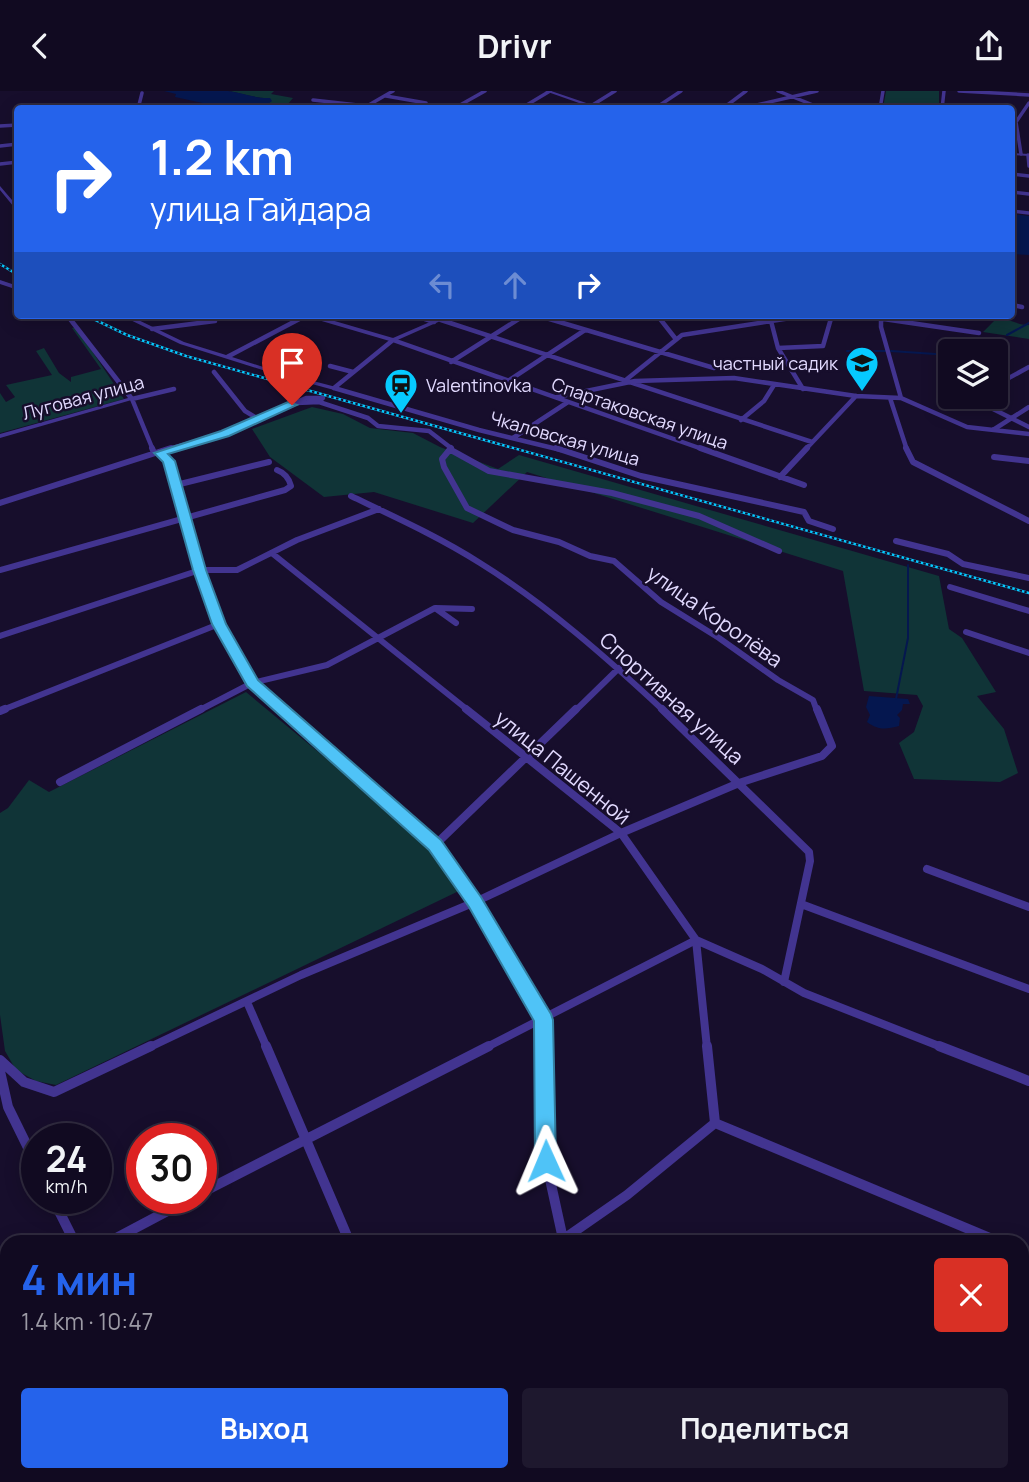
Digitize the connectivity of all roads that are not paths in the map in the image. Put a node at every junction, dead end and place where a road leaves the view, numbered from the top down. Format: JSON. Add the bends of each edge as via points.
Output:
{"nodes":[{"id":1,"x":393,"y":91,"type":"edge"},
{"id":2,"x":485,"y":91,"type":"edge"},
{"id":3,"x":549,"y":91,"type":"edge"},
{"id":4,"x":615,"y":91,"type":"edge"},
{"id":5,"x":681,"y":91,"type":"edge"},
{"id":6,"x":746,"y":91,"type":"edge"},
{"id":7,"x":778,"y":91,"type":"edge"},
{"id":8,"x":817,"y":91,"type":"edge"},
{"id":9,"x":959,"y":91,"type":"edge"},
{"id":10,"x":1029,"y":95,"type":"edge"},
{"id":11,"x":386,"y":96,"type":"junction"},
{"id":12,"x":794,"y":96,"type":"junction"},
{"id":13,"x":313,"y":100,"type":"dead end"},
{"id":14,"x":426,"y":103,"type":"dead end"},
{"id":15,"x":1029,"y":103,"type":"edge"},
{"id":16,"x":356,"y":105,"type":"edge"},
{"id":17,"x":367,"y":105,"type":"edge"},
{"id":18,"x":460,"y":105,"type":"edge"},
{"id":19,"x":526,"y":105,"type":"edge"},
{"id":20,"x":593,"y":105,"type":"joint"},
{"id":21,"x":660,"y":105,"type":"edge"},
{"id":22,"x":727,"y":105,"type":"edge"},
{"id":23,"x":756,"y":105,"type":"edge"},
{"id":24,"x":814,"y":105,"type":"edge"},
{"id":25,"x":1015,"y":153,"type":"edge"},
{"id":26,"x":1021,"y":154,"type":"junction"},
{"id":27,"x":1029,"y":155,"type":"edge"},
{"id":28,"x":1029,"y":166,"type":"edge"},
{"id":29,"x":0,"y":187,"type":"edge"},
{"id":30,"x":1029,"y":204,"type":"edge"},
{"id":31,"x":14,"y":206,"type":"edge"},
{"id":32,"x":1029,"y":213,"type":"edge"},
{"id":33,"x":1015,"y":306,"type":"edge"},
{"id":34,"x":1022,"y":307,"type":"dead end"},
{"id":35,"x":70,"y":319,"type":"edge"},
{"id":36,"x":131,"y":319,"type":"edge"},
{"id":37,"x":299,"y":319,"type":"edge"},
{"id":38,"x":321,"y":319,"type":"edge"},
{"id":39,"x":429,"y":319,"type":"edge"},
{"id":40,"x":442,"y":319,"type":"edge"},
{"id":41,"x":519,"y":319,"type":"edge"},
{"id":42,"x":549,"y":319,"type":"edge"},
{"id":43,"x":660,"y":319,"type":"edge"},
{"id":44,"x":784,"y":319,"type":"edge"},
{"id":45,"x":831,"y":319,"type":"edge"},
{"id":46,"x":880,"y":319,"type":"edge"},
{"id":47,"x":892,"y":319,"type":"edge"},
{"id":48,"x":215,"y":321,"type":"dead end"},
{"id":49,"x":437,"y":321,"type":"junction"},
{"id":50,"x":771,"y":321,"type":"junction"},
{"id":51,"x":152,"y":329,"type":"junction"},
{"id":52,"x":585,"y":330,"type":"junction"},
{"id":53,"x":979,"y":333,"type":"dead end"},
{"id":54,"x":491,"y":338,"type":"junction"},
{"id":55,"x":675,"y":338,"type":"junction"},
{"id":56,"x":393,"y":340,"type":"junction"},
{"id":57,"x":778,"y":348,"type":"junction"},
{"id":58,"x":659,"y":352,"type":"junction"},
{"id":59,"x":546,"y":355,"type":"junction"},
{"id":60,"x":227,"y":356,"type":"junction"},
{"id":61,"x":451,"y":362,"type":"junction"},
{"id":62,"x":330,"y":366,"type":"dead end"},
{"id":63,"x":1029,"y":367,"type":"edge"},
{"id":64,"x":714,"y":368,"type":"dead end"},
{"id":65,"x":214,"y":372,"type":"dead end"},
{"id":66,"x":353,"y":372,"type":"junction"},
{"id":67,"x":1008,"y":378,"type":"edge"},
{"id":68,"x":508,"y":381,"type":"junction"},
{"id":69,"x":626,"y":381,"type":"junction"},
{"id":70,"x":774,"y":385,"type":"junction"},
{"id":71,"x":334,"y":388,"type":"junction"},
{"id":72,"x":174,"y":389,"type":"dead end"},
{"id":73,"x":803,"y":389,"type":"junction"},
{"id":74,"x":856,"y":395,"type":"junction"},
{"id":75,"x":554,"y":397,"type":"junction"},
{"id":76,"x":890,"y":398,"type":"junction"},
{"id":77,"x":901,"y":398,"type":"junction"},
{"id":78,"x":132,"y":399,"type":"junction"},
{"id":79,"x":568,"y":402,"type":"junction"},
{"id":80,"x":1029,"y":407,"type":"edge"},
{"id":81,"x":994,"y":409,"type":"edge"},
{"id":82,"x":1011,"y":417,"type":"junction"},
{"id":83,"x":260,"y":420,"type":"junction"},
{"id":84,"x":741,"y":420,"type":"junction"},
{"id":85,"x":1029,"y":427,"type":"edge"},
{"id":86,"x":992,"y":431,"type":"junction"},
{"id":87,"x":1029,"y":434,"type":"edge"},
{"id":88,"x":0,"y":436,"type":"edge"},
{"id":89,"x":513,"y":438,"type":"junction"},
{"id":90,"x":813,"y":442,"type":"junction"},
{"id":91,"x":452,"y":450,"type":"junction"},
{"id":92,"x":157,"y":453,"type":"junction"},
{"id":93,"x":994,"y":457,"type":"dead end"},
{"id":94,"x":1029,"y":461,"type":"edge"},
{"id":95,"x":270,"y":462,"type":"dead end"},
{"id":96,"x":277,"y":470,"type":"dead end"},
{"id":97,"x":780,"y":477,"type":"junction"},
{"id":98,"x":176,"y":485,"type":"junction"},
{"id":99,"x":804,"y":485,"type":"dead end"},
{"id":100,"x":351,"y":496,"type":"dead end"},
{"id":101,"x":0,"y":503,"type":"edge"},
{"id":102,"x":379,"y":509,"type":"junction"},
{"id":103,"x":185,"y":517,"type":"junction"},
{"id":104,"x":1029,"y":521,"type":"edge"},
{"id":105,"x":833,"y":529,"type":"dead end"},
{"id":106,"x":896,"y":541,"type":"dead end"},
{"id":107,"x":779,"y":551,"type":"dead end"},
{"id":108,"x":273,"y":554,"type":"junction"},
{"id":109,"x":0,"y":569,"type":"edge"},
{"id":110,"x":200,"y":570,"type":"junction"},
{"id":111,"x":1029,"y":578,"type":"edge"},
{"id":112,"x":950,"y":587,"type":"dead end"},
{"id":113,"x":435,"y":608,"type":"junction"},
{"id":114,"x":472,"y":609,"type":"dead end"},
{"id":115,"x":1029,"y":611,"type":"edge"},
{"id":116,"x":456,"y":623,"type":"dead end"},
{"id":117,"x":219,"y":624,"type":"junction"},
{"id":118,"x":966,"y":632,"type":"dead end"},
{"id":119,"x":0,"y":636,"type":"edge"},
{"id":120,"x":377,"y":638,"type":"junction"},
{"id":121,"x":1029,"y":653,"type":"edge"},
{"id":122,"x":619,"y":668,"type":"junction"},
{"id":123,"x":252,"y":683,"type":"junction"},
{"id":124,"x":0,"y":711,"type":"edge"},
{"id":125,"x":524,"y":758,"type":"junction"},
{"id":126,"x":60,"y":782,"type":"dead end"},
{"id":127,"x":739,"y":783,"type":"junction"},
{"id":128,"x":621,"y":833,"type":"junction"},
{"id":129,"x":435,"y":845,"type":"junction"},
{"id":130,"x":927,"y":869,"type":"dead end"},
{"id":131,"x":475,"y":902,"type":"junction"},
{"id":132,"x":801,"y":904,"type":"junction"},
{"id":133,"x":1029,"y":907,"type":"edge"},
{"id":134,"x":696,"y":940,"type":"junction"},
{"id":135,"x":784,"y":982,"type":"junction"},
{"id":136,"x":1029,"y":989,"type":"edge"},
{"id":137,"x":247,"y":1002,"type":"junction"},
{"id":138,"x":544,"y":1020,"type":"junction"},
{"id":139,"x":0,"y":1060,"type":"edge"},
{"id":140,"x":0,"y":1071,"type":"edge"},
{"id":141,"x":1029,"y":1081,"type":"edge"},
{"id":142,"x":715,"y":1123,"type":"junction"},
{"id":143,"x":21,"y":1133,"type":"edge"},
{"id":144,"x":305,"y":1138,"type":"junction"},
{"id":145,"x":217,"y":1185,"type":"edge"},
{"id":146,"x":60,"y":1214,"type":"edge"},
{"id":147,"x":162,"y":1214,"type":"edge"},
{"id":148,"x":71,"y":1235,"type":"edge"},
{"id":149,"x":122,"y":1235,"type":"edge"},
{"id":150,"x":347,"y":1235,"type":"edge"},
{"id":151,"x":562,"y":1235,"type":"edge"},
{"id":152,"x":571,"y":1235,"type":"edge"},
{"id":153,"x":983,"y":1235,"type":"edge"}],
"edges":[{"from":1,"to":11,"type":"street"},
{"from":2,"to":18,"type":"street"},
{"from":3,"to":19,"type":"street"},
{"from":3,"to":20,"type":"street"},
{"from":4,"to":20,"type":"street"},
{"from":5,"to":21,"type":"street"},
{"from":6,"to":22,"type":"street"},
{"from":7,"to":12,"type":"street"},
{"from":8,"to":12,"type":"street"},
{"from":9,"to":10,"type":"street"},
{"from":11,"to":14,"type":"street"},
{"from":11,"to":17,"type":"street"},
{"from":12,"to":23,"type":"street"},
{"from":12,"to":24,"type":"street"},
{"from":13,"to":16,"type":"street"},
{"from":15,"to":26,"type":"street","via":[[1016,122]]},
{"from":25,"to":26,"type":"street"},
{"from":26,"to":27,"type":"street"},
{"from":27,"to":28,"type":"street"},
{"from":29,"to":31,"type":"street"},
{"from":30,"to":32,"type":"street"},
{"from":33,"to":34,"type":"street"},
{"from":35,"to":78,"type":"street"},
{"from":36,"to":51,"type":"street","name":"Чкаловская улица"},
{"from":37,"to":60,"type":"street"},
{"from":38,"to":56,"type":"street","name":"Спартаковская улица"},
{"from":39,"to":49,"type":"street"},
{"from":40,"to":49,"type":"street"},
{"from":41,"to":54,"type":"street"},
{"from":42,"to":52,"type":"street"},
{"from":43,"to":55,"type":"street"},
{"from":44,"to":50,"type":"street"},
{"from":45,"to":57,"type":"street","via":[[823,346]]},
{"from":46,"to":77,"type":"street"},
{"from":47,"to":53,"type":"street"},
{"from":48,"to":51,"type":"street"},
{"from":49,"to":54,"type":"street"},
{"from":49,"to":56,"type":"street"},
{"from":50,"to":55,"type":"street"},
{"from":50,"to":57,"type":"street"},
{"from":51,"to":60,"type":"street","name":"Чкаловская улица"},
{"from":52,"to":58,"type":"street"},
{"from":52,"to":59,"type":"street"},
{"from":54,"to":59,"type":"street"},
{"from":54,"to":61,"type":"street"},
{"from":55,"to":58,"type":"street"},
{"from":56,"to":61,"type":"street","name":"Спартаковская улица"},
{"from":56,"to":66,"type":"street"},
{"from":57,"to":73,"type":"street"},
{"from":58,"to":64,"type":"street"},
{"from":58,"to":69,"type":"street"},
{"from":59,"to":68,"type":"street"},
{"from":59,"to":69,"type":"street"},
{"from":60,"to":71,"type":"street","name":"Чкаловская улица"},
{"from":61,"to":68,"type":"street","name":"Спартаковская улица"},
{"from":62,"to":66,"type":"street"},
{"from":63,"to":67,"type":"street"},
{"from":65,"to":83,"type":"street","via":[[245,411]]},
{"from":66,"to":71,"type":"street"},
{"from":68,"to":75,"type":"street","name":"Спартаковская улица"},
{"from":69,"to":70,"type":"street","via":[[705,377]]},
{"from":69,"to":75,"type":"street"},
{"from":69,"to":84,"type":"street"},
{"from":70,"to":73,"type":"street"},
{"from":70,"to":84,"type":"street","via":[[764,401]]},
{"from":71,"to":89,"type":"street","name":"Чкаловская улица"},
{"from":72,"to":78,"type":"street","name":"Луговая улица"},
{"from":73,"to":74,"type":"street"},
{"from":74,"to":76,"type":"street"},
{"from":74,"to":90,"type":"street"},
{"from":75,"to":79,"type":"street","name":"Спартаковская улица"},
{"from":76,"to":77,"type":"street"},
{"from":76,"to":104,"type":"street","via":[[913,462]]},
{"from":77,"to":86,"type":"street","via":[[957,424]]},
{"from":78,"to":88,"type":"street","name":"Луговая улица"},
{"from":78,"to":92,"type":"street"},
{"from":79,"to":89,"type":"street"},
{"from":79,"to":97,"type":"street","name":"Спартаковская улица"},
{"from":80,"to":82,"type":"street"},
{"from":81,"to":82,"type":"street"},
{"from":82,"to":85,"type":"street"},
{"from":82,"to":86,"type":"street"},
{"from":83,"to":91,"type":"street","via":[[297,403],[319,402],[368,418],[378,426],[429,431]]},
{"from":83,"to":92,"type":"street"},
{"from":84,"to":90,"type":"street"},
{"from":86,"to":87,"type":"street"},
{"from":89,"to":105,"type":"street","name":"Чкаловская улица","via":[[640,476],[804,512],[809,521]]},
{"from":90,"to":97,"type":"street"},
{"from":91,"to":107,"type":"street","via":[[489,471],[612,493],[699,516]]},
{"from":91,"to":127,"type":"street","name":"улица Королёва","via":[[442,459],[445,477],[463,496],[467,508],[513,530],[614,561],[661,603],[817,703],[831,741],[828,751],[811,761]]},
{"from":92,"to":98,"type":"street","via":[[169,461]]},
{"from":92,"to":101,"type":"street"},
{"from":93,"to":94,"type":"street"},
{"from":95,"to":98,"type":"street"},
{"from":96,"to":103,"type":"street","via":[[289,481],[291,486],[285,490]]},
{"from":97,"to":99,"type":"street","name":"Спартаковская улица"},
{"from":98,"to":103,"type":"street"},
{"from":100,"to":102,"type":"street","name":"Спортивная улица"},
{"from":102,"to":108,"type":"street","via":[[297,540]]},
{"from":102,"to":122,"type":"street","name":"Спортивная улица","via":[[499,576]]},
{"from":103,"to":109,"type":"street"},
{"from":103,"to":110,"type":"street"},
{"from":106,"to":111,"type":"street","via":[[948,554],[964,564]]},
{"from":108,"to":110,"type":"street","via":[[237,570]]},
{"from":108,"to":120,"type":"street","name":"улица Пашенной"},
{"from":110,"to":117,"type":"street"},
{"from":110,"to":119,"type":"street"},
{"from":112,"to":115,"type":"street"},
{"from":113,"to":114,"type":"street"},
{"from":113,"to":116,"type":"street"},
{"from":113,"to":120,"type":"street"},
{"from":117,"to":123,"type":"street"},
{"from":117,"to":124,"type":"street"},
{"from":118,"to":121,"type":"street"},
{"from":120,"to":123,"type":"street","via":[[327,664]]},
{"from":120,"to":125,"type":"street","name":"улица Пашенной"},
{"from":122,"to":125,"type":"street"},
{"from":122,"to":127,"type":"street","name":"Спортивная улица"},
{"from":123,"to":126,"type":"street"},
{"from":123,"to":129,"type":"street"},
{"from":125,"to":128,"type":"street","name":"улица Пашенной"},
{"from":125,"to":129,"type":"street"},
{"from":127,"to":128,"type":"street"},
{"from":127,"to":132,"type":"street","name":"Спортивная улица","via":[[809,852]]},
{"from":128,"to":131,"type":"street"},
{"from":128,"to":134,"type":"street","name":"улица Пашенной"},
{"from":129,"to":131,"type":"street"},
{"from":130,"to":133,"type":"street"},
{"from":131,"to":137,"type":"street"},
{"from":131,"to":138,"type":"street"},
{"from":132,"to":135,"type":"street","name":"Спортивная улица"},
{"from":132,"to":136,"type":"street"},
{"from":134,"to":135,"type":"street"},
{"from":134,"to":138,"type":"street"},
{"from":134,"to":142,"type":"street","name":"улица Пашенной"},
{"from":135,"to":141,"type":"street"},
{"from":137,"to":139,"type":"street","via":[[54,1092],[30,1087],[10,1074]]},
{"from":137,"to":144,"type":"street"},
{"from":138,"to":144,"type":"street"},
{"from":138,"to":151,"type":"street","via":[[546,1161]]},
{"from":140,"to":143,"type":"street","via":[[8,1107]]},
{"from":142,"to":152,"type":"street"},
{"from":142,"to":153,"type":"street"},
{"from":144,"to":145,"type":"street"},
{"from":144,"to":150,"type":"street"},
{"from":146,"to":148,"type":"street"},
{"from":147,"to":149,"type":"street"}]}
